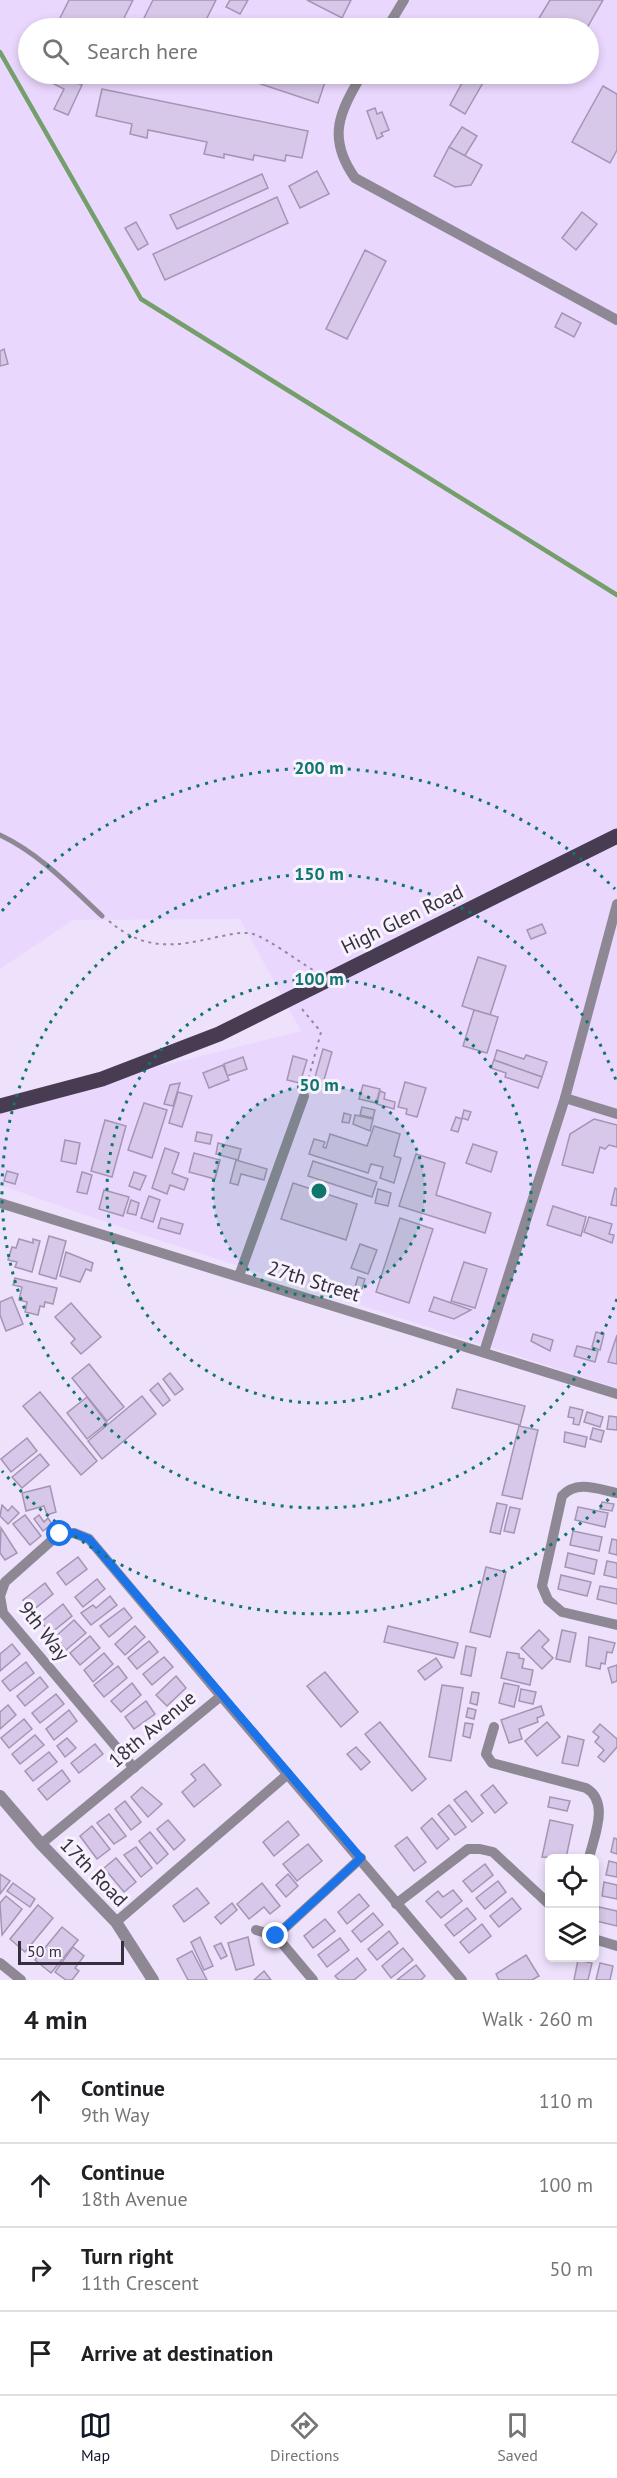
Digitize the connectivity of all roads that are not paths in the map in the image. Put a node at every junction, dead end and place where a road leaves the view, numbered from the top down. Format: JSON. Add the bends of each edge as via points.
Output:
{"nodes":[{"id":1,"x":404,"y":0,"type":"edge"},
{"id":2,"x":393,"y":18,"type":"edge"},
{"id":3,"x":356,"y":84,"type":"edge"},
{"id":4,"x":617,"y":320,"type":"edge"},
{"id":5,"x":0,"y":835,"type":"edge"},
{"id":6,"x":617,"y":836,"type":"edge"},
{"id":7,"x":617,"y":904,"type":"edge"},
{"id":8,"x":102,"y":916,"type":"road end"},
{"id":9,"x":304,"y":1096,"type":"road end"},
{"id":10,"x":565,"y":1098,"type":"junction"},
{"id":11,"x":0,"y":1106,"type":"edge"},
{"id":12,"x":617,"y":1114,"type":"edge"},
{"id":13,"x":0,"y":1203,"type":"edge"},
{"id":14,"x":239,"y":1276,"type":"junction"},
{"id":15,"x":484,"y":1352,"type":"junction"},
{"id":16,"x":617,"y":1394,"type":"edge"},
{"id":17,"x":617,"y":1493,"type":"edge"},
{"id":18,"x":617,"y":1625,"type":"edge"},
{"id":19,"x":221,"y":1696,"type":"junction"},
{"id":20,"x":494,"y":1727,"type":"dead end"},
{"id":21,"x":134,"y":1768,"type":"junction"},
{"id":22,"x":288,"y":1774,"type":"junction"},
{"id":23,"x":0,"y":1796,"type":"edge"},
{"id":24,"x":40,"y":1844,"type":"junction"},
{"id":25,"x":590,"y":1854,"type":"edge"},
{"id":26,"x":361,"y":1858,"type":"junction"},
{"id":27,"x":545,"y":1901,"type":"edge"},
{"id":28,"x":396,"y":1904,"type":"junction"},
{"id":29,"x":116,"y":1922,"type":"junction"},
{"id":30,"x":256,"y":1930,"type":"dead end"},
{"id":31,"x":276,"y":1936,"type":"junction"},
{"id":32,"x":599,"y":1941,"type":"edge"},
{"id":33,"x":617,"y":1946,"type":"edge"},
{"id":34,"x":0,"y":1963,"type":"edge"},
{"id":35,"x":21,"y":1980,"type":"edge"},
{"id":36,"x":153,"y":1980,"type":"edge"},
{"id":37,"x":313,"y":1980,"type":"edge"},
{"id":38,"x":462,"y":1980,"type":"edge"}],
"edges":[{"from":1,"to":2,"type":"street"},
{"from":3,"to":4,"type":"street","via":[[343,107],[338,128],[344,163],[355,178]]},
{"from":5,"to":8,"type":"lane","via":[[55,871]]},
{"from":6,"to":11,"type":"main road","name":"High Glen Road","via":[[219,1034],[46,1096]]},
{"from":7,"to":10,"type":"street"},
{"from":9,"to":14,"type":"street"},
{"from":10,"to":12,"type":"street"},
{"from":10,"to":15,"type":"street"},
{"from":13,"to":14,"type":"street","name":"27th Street"},
{"from":14,"to":15,"type":"street","name":"27th Street"},
{"from":15,"to":16,"type":"street","name":"27th Street"},
{"from":17,"to":18,"type":"street","via":[[580,1485],[569,1488],[562,1496],[542,1586],[548,1600],[562,1612]]},
{"from":19,"to":21,"type":"street","name":"18th Avenue"},
{"from":19,"to":21,"type":"street","name":"9th Way","via":[[89,1539],[74,1533],[60,1534],[5,1582],[0,1596],[3,1612]]},
{"from":19,"to":22,"type":"street","name":"18th Avenue"},
{"from":20,"to":25,"type":"street","via":[[486,1754],[492,1763],[596,1794],[600,1804]]},
{"from":21,"to":24,"type":"street","name":"18th Avenue"},
{"from":22,"to":26,"type":"street","name":"18th Avenue"},
{"from":22,"to":29,"type":"street"},
{"from":23,"to":24,"type":"street","name":"17th Road"},
{"from":24,"to":29,"type":"street","name":"17th Road"},
{"from":26,"to":28,"type":"street","name":"18th Avenue"},
{"from":26,"to":31,"type":"street"},
{"from":27,"to":28,"type":"street","via":[[493,1852],[480,1849],[468,1850]]},
{"from":28,"to":38,"type":"street","name":"18th Avenue"},
{"from":29,"to":36,"type":"street","name":"17th Road"},
{"from":30,"to":31,"type":"street"},
{"from":31,"to":37,"type":"street"},
{"from":32,"to":33,"type":"street"},
{"from":34,"to":35,"type":"street"}]}
